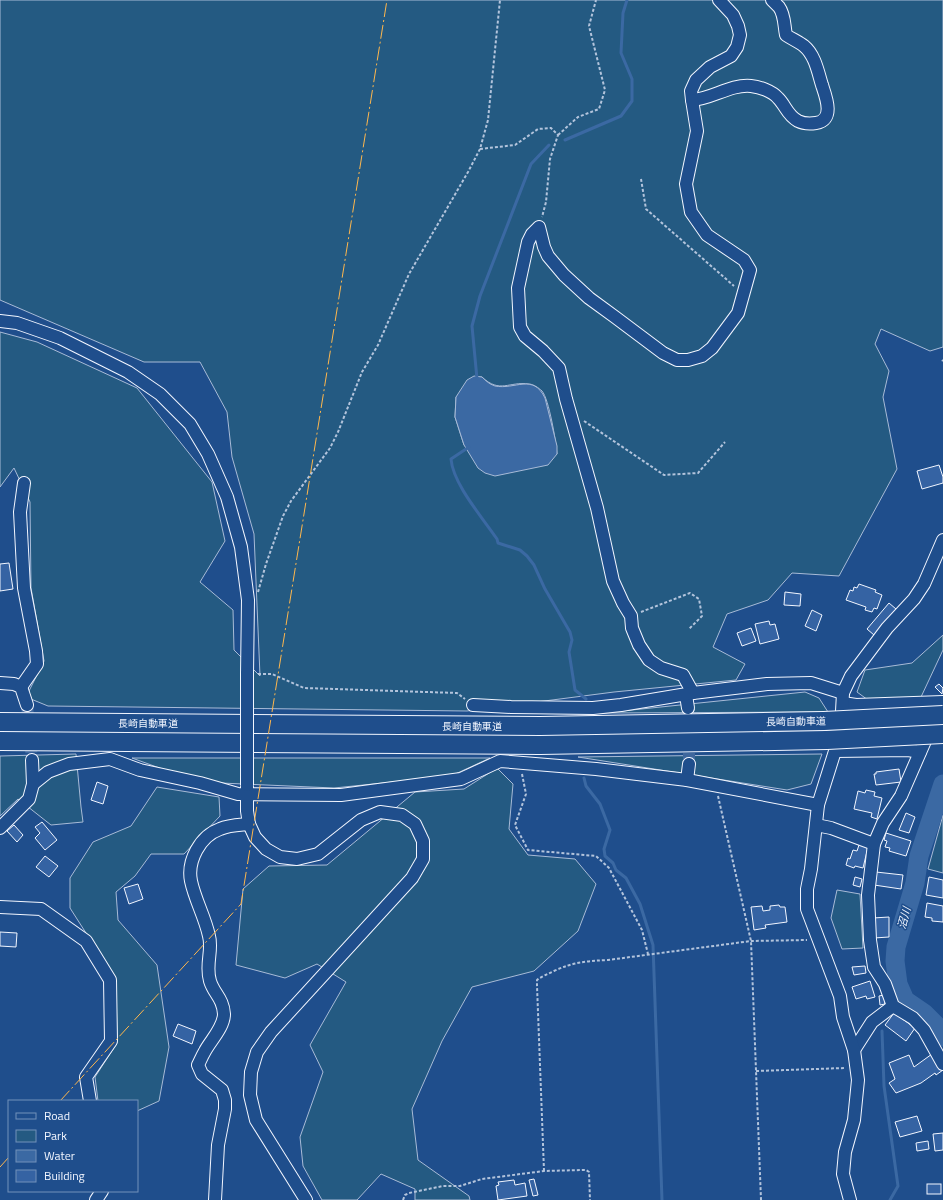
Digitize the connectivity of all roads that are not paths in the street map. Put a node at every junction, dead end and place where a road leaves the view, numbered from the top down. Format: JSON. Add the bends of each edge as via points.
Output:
{"nodes":[{"id":1,"x":719,"y":0,"type":"edge"},
{"id":2,"x":772,"y":0,"type":"edge"},
{"id":3,"x":692,"y":100,"type":"junction"},
{"id":4,"x":0,"y":321,"type":"edge"},
{"id":5,"x":24,"y":483,"type":"dead end"},
{"id":6,"x":943,"y":540,"type":"edge"},
{"id":7,"x":0,"y":684,"type":"edge"},
{"id":8,"x":21,"y":687,"type":"junction"},
{"id":9,"x":689,"y":694,"type":"junction"},
{"id":10,"x":843,"y":698,"type":"junction"},
{"id":11,"x":943,"y":702,"type":"edge"},
{"id":12,"x":927,"y":703,"type":"junction"},
{"id":13,"x":27,"y":705,"type":"tunnel mouth"},
{"id":14,"x":473,"y":705,"type":"road end"},
{"id":15,"x":688,"y":708,"type":"dead end"},
{"id":16,"x":943,"y":715,"type":"edge"},
{"id":17,"x":0,"y":722,"type":"edge"},
{"id":18,"x":943,"y":734,"type":"edge"},
{"id":19,"x":0,"y":741,"type":"edge"},
{"id":20,"x":831,"y":746,"type":"junction"},
{"id":21,"x":920,"y":752,"type":"junction"},
{"id":22,"x":32,"y":760,"type":"tunnel mouth"},
{"id":23,"x":689,"y":764,"type":"tunnel mouth"},
{"id":24,"x":687,"y":780,"type":"junction"},
{"id":25,"x":33,"y":784,"type":"junction"},
{"id":26,"x":247,"y":789,"type":"junction"},
{"id":27,"x":818,"y":805,"type":"junction"},
{"id":28,"x":249,"y":824,"type":"junction"},
{"id":29,"x":816,"y":825,"type":"junction"},
{"id":30,"x":0,"y":828,"type":"edge"},
{"id":31,"x":874,"y":844,"type":"junction"},
{"id":32,"x":0,"y":907,"type":"edge"},
{"id":33,"x":892,"y":1006,"type":"junction"},
{"id":34,"x":854,"y":1050,"type":"junction"},
{"id":35,"x":943,"y":1064,"type":"edge"},
{"id":36,"x":90,"y":1100,"type":"edge"},
{"id":37,"x":215,"y":1200,"type":"edge"},
{"id":38,"x":306,"y":1200,"type":"edge"},
{"id":39,"x":850,"y":1200,"type":"edge"}],
"edges":[{"from":1,"to":3,"type":"street","via":[[733,15],[738,26],[740,35],[737,47],[730,56],[710,67],[696,80],[691,91]]},
{"from":2,"to":3,"type":"street","via":[[780,8],[786,35],[805,47],[812,55],[828,102],[825,118],[819,123],[807,124],[798,121],[787,113],[778,98],[766,89],[751,86],[733,88]]},
{"from":3,"to":9,"type":"street","via":[[697,131],[686,184],[691,212],[707,235],[744,260],[750,270],[738,313],[712,348],[702,356],[688,360],[677,360],[663,353],[589,298],[564,275],[548,256],[539,227],[528,242],[518,288],[520,327],[525,336],[559,368],[597,508],[613,581],[631,616],[632,628],[639,645],[649,660],[661,668],[682,675]]},
{"from":4,"to":26,"type":"street","bridge":true,"via":[[17,323],[60,338],[128,372],[160,394],[190,424],[208,454],[227,497],[241,547],[248,600]]},
{"from":5,"to":8,"type":"street","via":[[20,512],[24,588],[37,664]]},
{"from":6,"to":10,"type":"street","via":[[924,584],[859,663],[850,676]]},
{"from":7,"to":8,"type":"street"},
{"from":8,"to":13,"type":"street"},
{"from":9,"to":10,"type":"street","via":[[767,684],[811,683]]},
{"from":9,"to":14,"type":"street","via":[[593,708]]},
{"from":9,"to":15,"type":"street"},
{"from":10,"to":12,"type":"street","via":[[856,705]]},
{"from":10,"to":20,"type":"street"},
{"from":11,"to":12,"type":"street"},
{"from":12,"to":21,"type":"street","via":[[925,741]]},
{"from":16,"to":17,"type":"highway","name":"長崎自動車道","bridge":true,"via":[[824,721],[540,726]]},
{"from":18,"to":20,"type":"highway","name":"長崎自動車道","bridge":true},
{"from":19,"to":20,"type":"highway","name":"長崎自動車道"},
{"from":20,"to":21,"type":"street"},
{"from":20,"to":27,"type":"street"},
{"from":21,"to":31,"type":"street","via":[[902,796],[882,823]]},
{"from":22,"to":25,"type":"street"},
{"from":23,"to":24,"type":"street"},
{"from":24,"to":26,"type":"street","via":[[500,761],[461,779],[341,795]]},
{"from":24,"to":27,"type":"street"},
{"from":25,"to":26,"type":"street","via":[[48,772],[69,764],[110,759],[140,770],[238,794]]},
{"from":25,"to":30,"type":"street","via":[[25,804]]},
{"from":26,"to":28,"type":"street"},
{"from":27,"to":29,"type":"street"},
{"from":28,"to":37,"type":"street","via":[[218,829],[204,840],[191,865],[191,880],[210,938],[207,969],[210,982],[222,1002],[224,1016],[220,1028],[198,1065],[202,1074],[222,1090],[225,1100],[218,1145]]},
{"from":28,"to":38,"type":"street","via":[[255,837],[266,849],[280,857],[297,859],[318,854],[362,820],[380,812],[402,815],[415,824],[423,841],[423,859],[412,878],[271,1032],[258,1052],[251,1072],[250,1094],[256,1120]]},
{"from":29,"to":31,"type":"street"},
{"from":29,"to":34,"type":"street","via":[[807,890],[807,909],[840,996],[843,1017]]},
{"from":31,"to":33,"type":"street","via":[[868,895],[870,940],[874,966],[885,984]]},
{"from":32,"to":36,"type":"street","via":[[41,909],[86,940],[110,980],[111,1041],[86,1077]]},
{"from":33,"to":34,"type":"street","via":[[872,1022]]},
{"from":33,"to":35,"type":"street","via":[[913,1018],[924,1030]]},
{"from":34,"to":39,"type":"street","via":[[858,1090],[843,1174]]}]}
